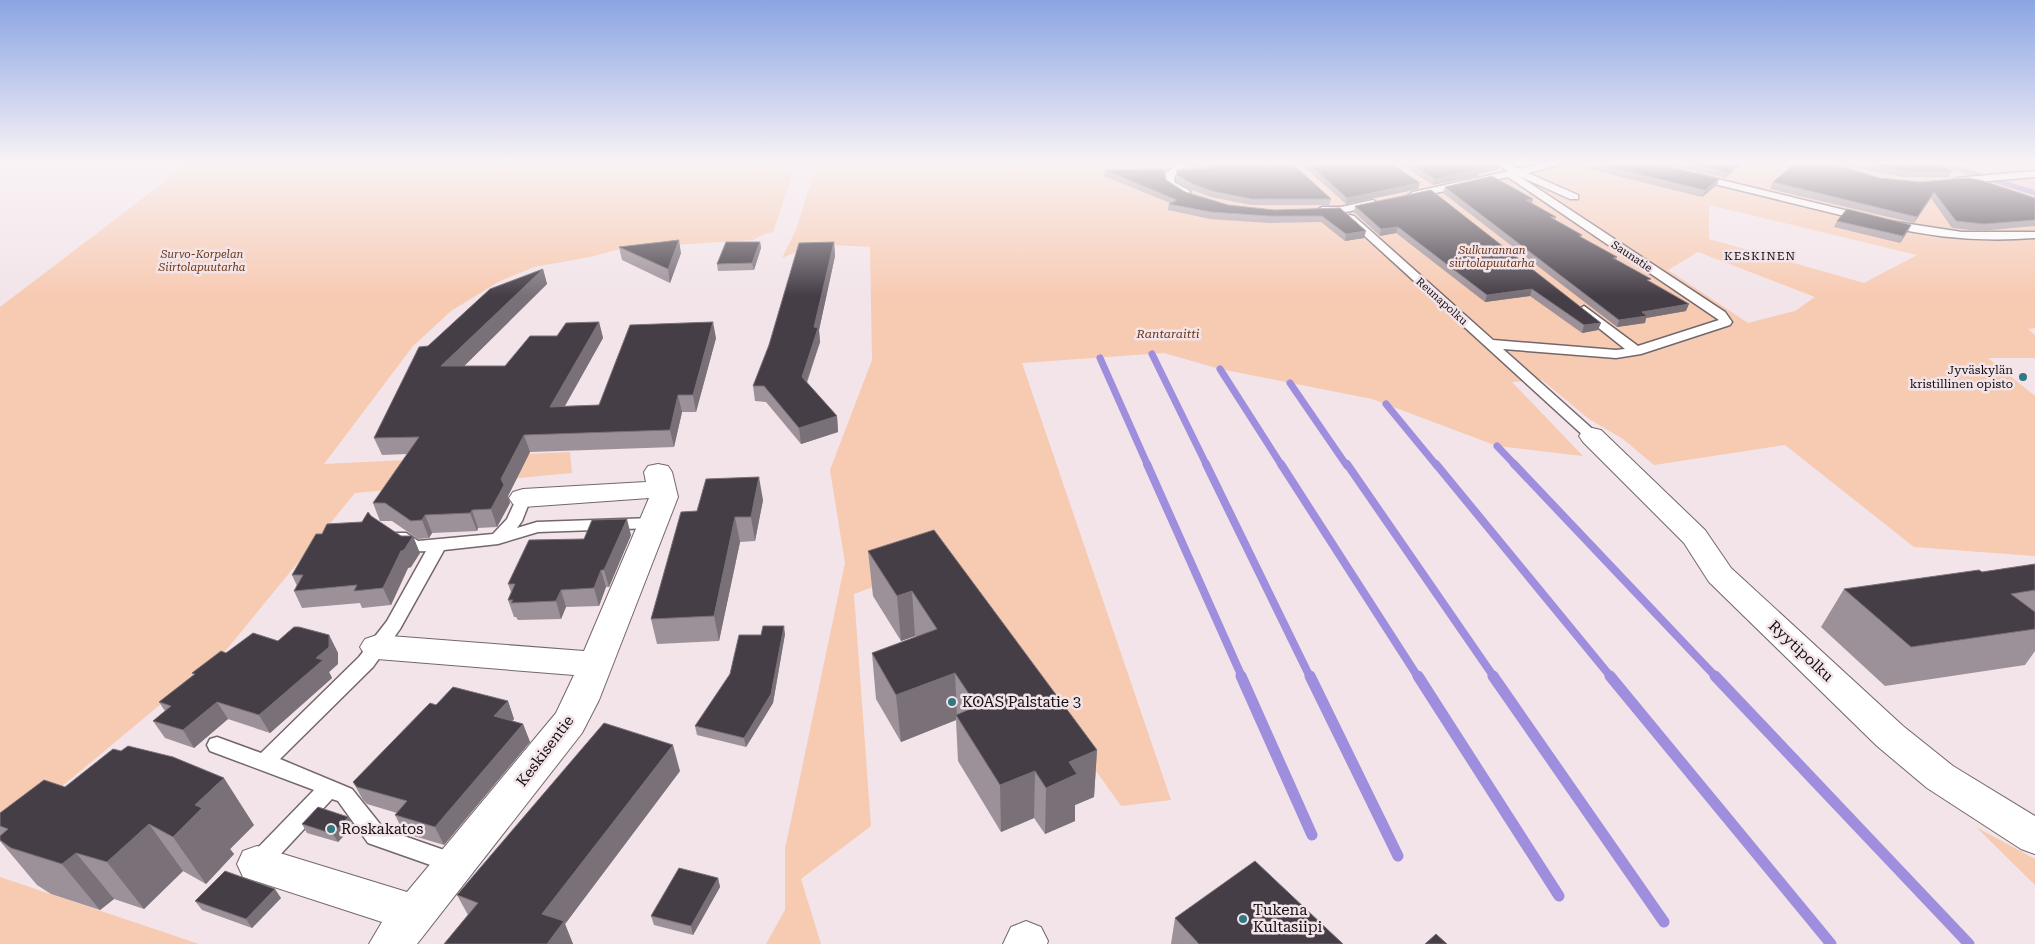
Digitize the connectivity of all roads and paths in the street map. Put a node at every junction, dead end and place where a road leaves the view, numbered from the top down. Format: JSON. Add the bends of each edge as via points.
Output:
{"nodes":[{"id":1,"x":1350,"y":208,"type":"edge"},
{"id":2,"x":1565,"y":208,"type":"edge"},
{"id":3,"x":1824,"y":208,"type":"edge"},
{"id":4,"x":1341,"y":210,"type":"junction"},
{"id":5,"x":1311,"y":211,"type":"edge"},
{"id":6,"x":2035,"y":235,"type":"edge"},
{"id":7,"x":1573,"y":302,"type":"edge"},
{"id":8,"x":1490,"y":344,"type":"junction"},
{"id":9,"x":1636,"y":351,"type":"junction"},
{"id":10,"x":1592,"y":436,"type":"joint"},
{"id":11,"x":523,"y":498,"type":"joint"},
{"id":12,"x":653,"y":524,"type":"junction"},
{"id":13,"x":386,"y":527,"type":"edge"},
{"id":14,"x":498,"y":539,"type":"junction"},
{"id":15,"x":438,"y":545,"type":"junction"},
{"id":16,"x":378,"y":647,"type":"junction"},
{"id":17,"x":596,"y":664,"type":"junction"},
{"id":18,"x":217,"y":744,"type":"dead end"},
{"id":19,"x":264,"y":762,"type":"junction"},
{"id":20,"x":329,"y":788,"type":"junction"},
{"id":21,"x":2035,"y":837,"type":"edge"},
{"id":22,"x":257,"y":864,"type":"joint"},
{"id":23,"x":456,"y":864,"type":"junction"},
{"id":24,"x":403,"y":929,"type":"edge"}],
"edges":[{"from":1,"to":4,"type":"lane"},
{"from":2,"to":9,"type":"lane","name":"Saunatie","via":[[1721,315],[1726,322]]},
{"from":3,"to":6,"type":"lane","via":[[1939,234],[1991,238]]},
{"from":4,"to":5,"type":"lane"},
{"from":4,"to":8,"type":"lane","name":"Reunapolku"},
{"from":7,"to":9,"type":"lane"},
{"from":8,"to":9,"type":"lane","via":[[1616,354]]},
{"from":8,"to":10,"type":"lane","name":"Reunapolku"},
{"from":10,"to":21,"type":"street","name":"Ryytipolku","via":[[1696,537],[1720,575],[1890,736],[1940,777]]},
{"from":11,"to":12,"type":"street","name":"Keskisentie","via":[[660,480],[664,497]]},
{"from":11,"to":14,"type":"lane","via":[[514,520]]},
{"from":12,"to":14,"type":"lane","via":[[537,526]]},
{"from":12,"to":17,"type":"street","name":"Keskisentie"},
{"from":13,"to":15,"type":"lane","via":[[415,547]]},
{"from":14,"to":15,"type":"lane"},
{"from":15,"to":16,"type":"lane","via":[[394,625]]},
{"from":16,"to":17,"type":"street"},
{"from":16,"to":19,"type":"lane"},
{"from":17,"to":23,"type":"street","name":"Keskisentie","via":[[569,723]]},
{"from":18,"to":19,"type":"lane"},
{"from":19,"to":20,"type":"lane"},
{"from":20,"to":22,"type":"lane"},
{"from":20,"to":23,"type":"lane","via":[[345,795],[376,836]]},
{"from":22,"to":24,"type":"street"},
{"from":23,"to":24,"type":"street","name":"Keskisentie"}]}
